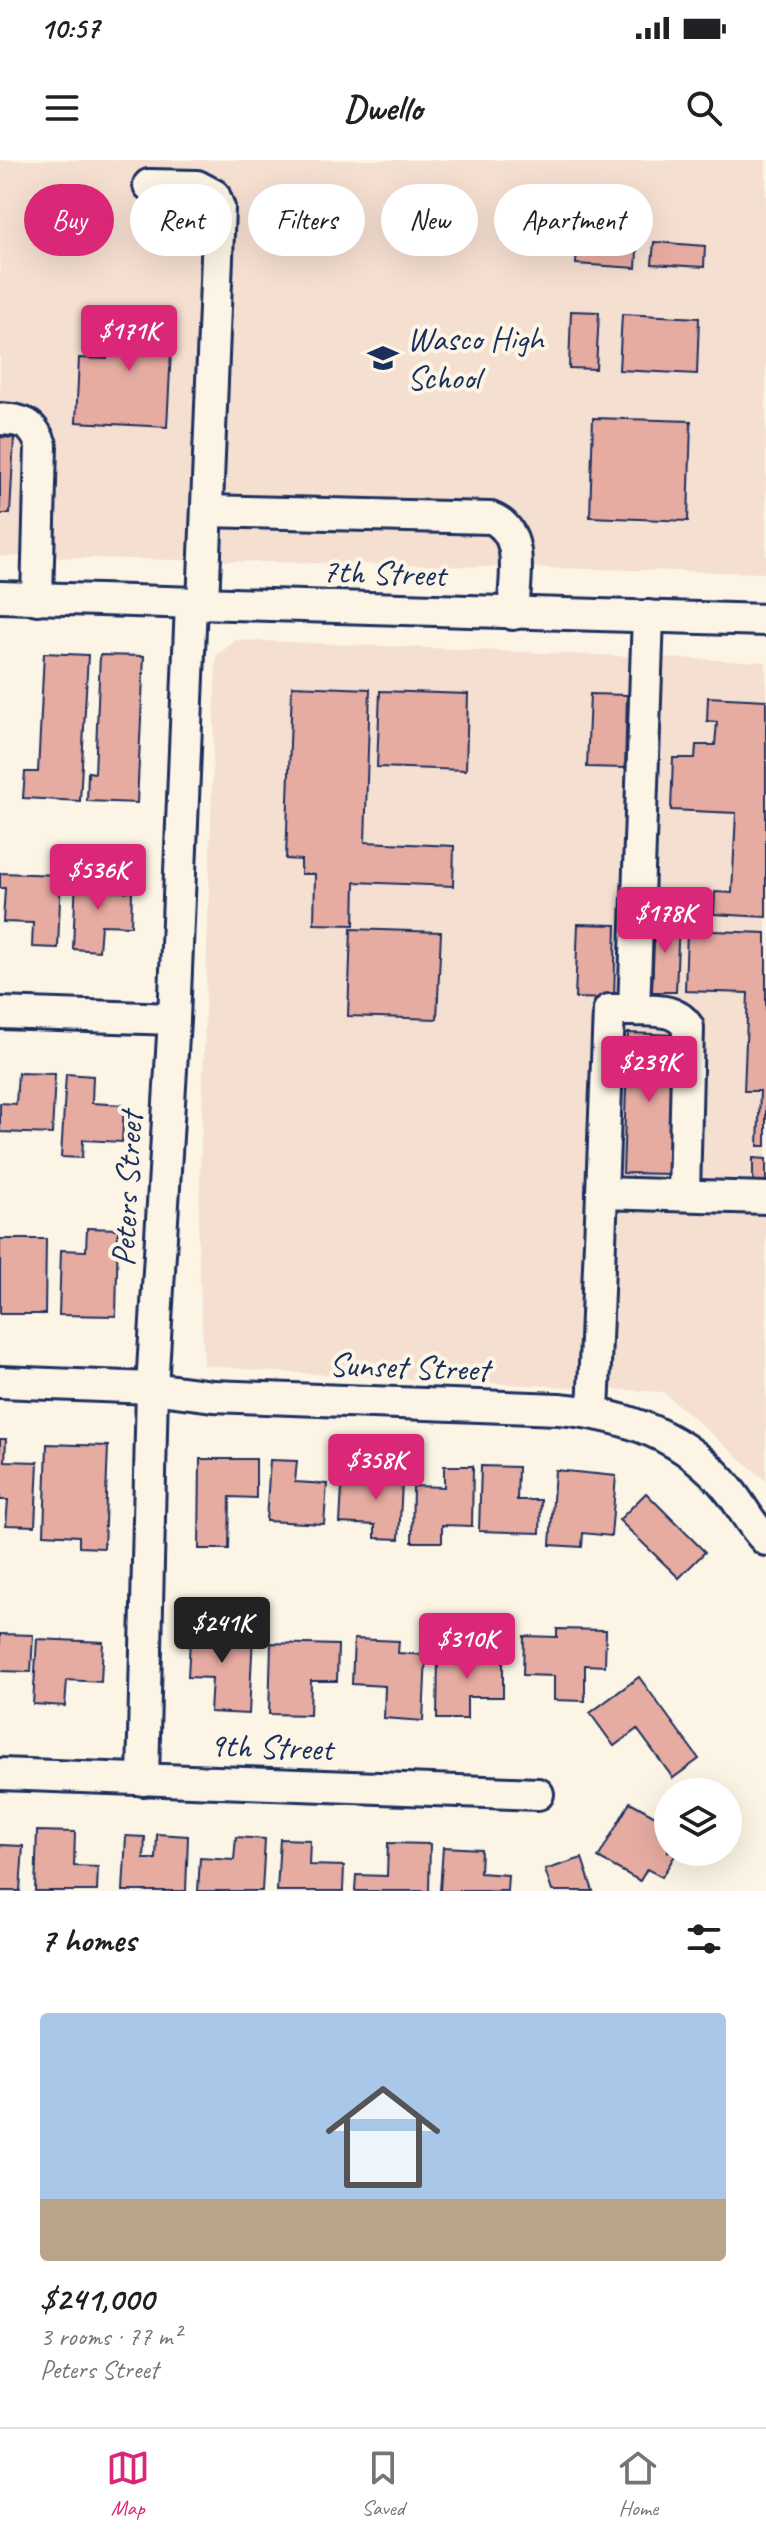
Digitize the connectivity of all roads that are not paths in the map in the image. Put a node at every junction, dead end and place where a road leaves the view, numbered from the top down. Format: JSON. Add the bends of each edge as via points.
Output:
{"nodes":[{"id":1,"x":217,"y":256,"type":"edge"},
{"id":2,"x":0,"y":419,"type":"edge"},
{"id":3,"x":207,"y":511,"type":"junction"},
{"id":4,"x":0,"y":597,"type":"edge"},
{"id":5,"x":37,"y":599,"type":"junction"},
{"id":6,"x":197,"y":604,"type":"junction"},
{"id":7,"x":513,"y":614,"type":"junction"},
{"id":8,"x":648,"y":616,"type":"junction"},
{"id":9,"x":766,"y":620,"type":"edge"},
{"id":10,"x":634,"y":1010,"type":"junction"},
{"id":11,"x":0,"y":1013,"type":"edge"},
{"id":12,"x":174,"y":1019,"type":"junction"},
{"id":13,"x":602,"y":1193,"type":"junction"},
{"id":14,"x":684,"y":1195,"type":"junction"},
{"id":15,"x":766,"y":1198,"type":"edge"},
{"id":16,"x":0,"y":1382,"type":"edge"},
{"id":17,"x":152,"y":1388,"type":"junction"},
{"id":18,"x":593,"y":1413,"type":"junction"},
{"id":19,"x":766,"y":1540,"type":"edge"},
{"id":20,"x":0,"y":1774,"type":"edge"},
{"id":21,"x":143,"y":1780,"type":"junction"},
{"id":22,"x":538,"y":1794,"type":"dead end"}],
"edges":[{"from":1,"to":3,"type":"street","name":"Peters Street"},
{"from":2,"to":5,"type":"street","via":[[25,422],[35,429],[41,445]]},
{"from":3,"to":6,"type":"street","name":"Peters Street"},
{"from":3,"to":7,"type":"street","via":[[491,518],[508,530],[514,545]]},
{"from":4,"to":5,"type":"street","name":"7th Street"},
{"from":5,"to":6,"type":"street","name":"7th Street"},
{"from":6,"to":7,"type":"street","name":"7th Street"},
{"from":6,"to":12,"type":"street","name":"Peters Street"},
{"from":7,"to":8,"type":"street","name":"7th Street"},
{"from":8,"to":9,"type":"street","name":"7th Street"},
{"from":8,"to":10,"type":"street"},
{"from":10,"to":13,"type":"street","via":[[609,1010]]},
{"from":10,"to":14,"type":"street","via":[[669,1012],[688,1027]]},
{"from":11,"to":12,"type":"street"},
{"from":12,"to":17,"type":"street","name":"Peters Street"},
{"from":13,"to":14,"type":"street"},
{"from":13,"to":18,"type":"street"},
{"from":14,"to":15,"type":"street"},
{"from":16,"to":17,"type":"street","name":"Sunset Street"},
{"from":17,"to":18,"type":"street","name":"Sunset Street","via":[[213,1396]]},
{"from":17,"to":21,"type":"street","name":"Peters Street"},
{"from":18,"to":19,"type":"street","name":"Sunset Street","via":[[650,1429],[685,1447],[728,1489]]},
{"from":20,"to":21,"type":"street","name":"9th Street"},
{"from":21,"to":22,"type":"street","name":"9th Street"}]}
